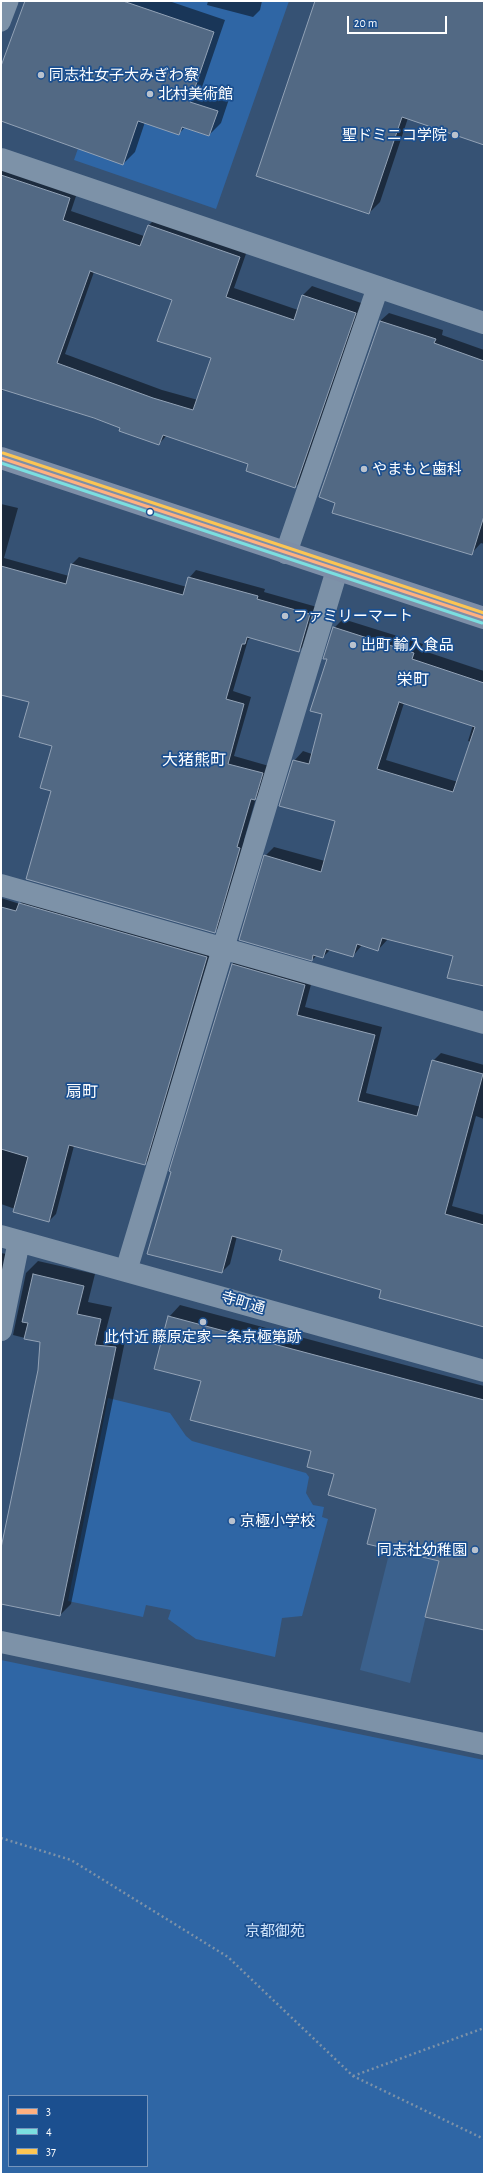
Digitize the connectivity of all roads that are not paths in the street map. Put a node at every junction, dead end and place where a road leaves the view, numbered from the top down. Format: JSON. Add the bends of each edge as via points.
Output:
{"nodes":[{"id":1,"x":9,"y":1,"type":"edge"},
{"id":2,"x":1,"y":22,"type":"edge"},
{"id":3,"x":1,"y":159,"type":"edge"},
{"id":4,"x":378,"y":287,"type":"junction"},
{"id":5,"x":484,"y":323,"type":"edge"},
{"id":6,"x":1,"y":458,"type":"edge"},
{"id":7,"x":286,"y":553,"type":"junction"},
{"id":8,"x":337,"y":570,"type":"junction"},
{"id":9,"x":484,"y":618,"type":"edge"},
{"id":10,"x":1,"y":885,"type":"edge"},
{"id":11,"x":222,"y":947,"type":"junction"},
{"id":12,"x":484,"y":1023,"type":"edge"},
{"id":13,"x":10,"y":1239,"type":"edge"},
{"id":14,"x":126,"y":1271,"type":"junction"},
{"id":15,"x":1,"y":1330,"type":"edge"},
{"id":16,"x":484,"y":1371,"type":"edge"},
{"id":17,"x":1,"y":1642,"type":"edge"},
{"id":18,"x":484,"y":1744,"type":"edge"}],
"edges":[{"from":1,"to":2,"type":"lane"},
{"from":3,"to":4,"type":"street"},
{"from":4,"to":5,"type":"street"},
{"from":4,"to":7,"type":"street"},
{"from":6,"to":7,"type":"main road"},
{"from":7,"to":8,"type":"main road"},
{"from":8,"to":9,"type":"main road"},
{"from":8,"to":11,"type":"street"},
{"from":10,"to":11,"type":"street"},
{"from":11,"to":12,"type":"street"},
{"from":11,"to":14,"type":"street"},
{"from":13,"to":14,"type":"street","name":"寺町通"},
{"from":13,"to":15,"type":"street"},
{"from":14,"to":16,"type":"street","name":"寺町通"},
{"from":17,"to":18,"type":"street"}]}
